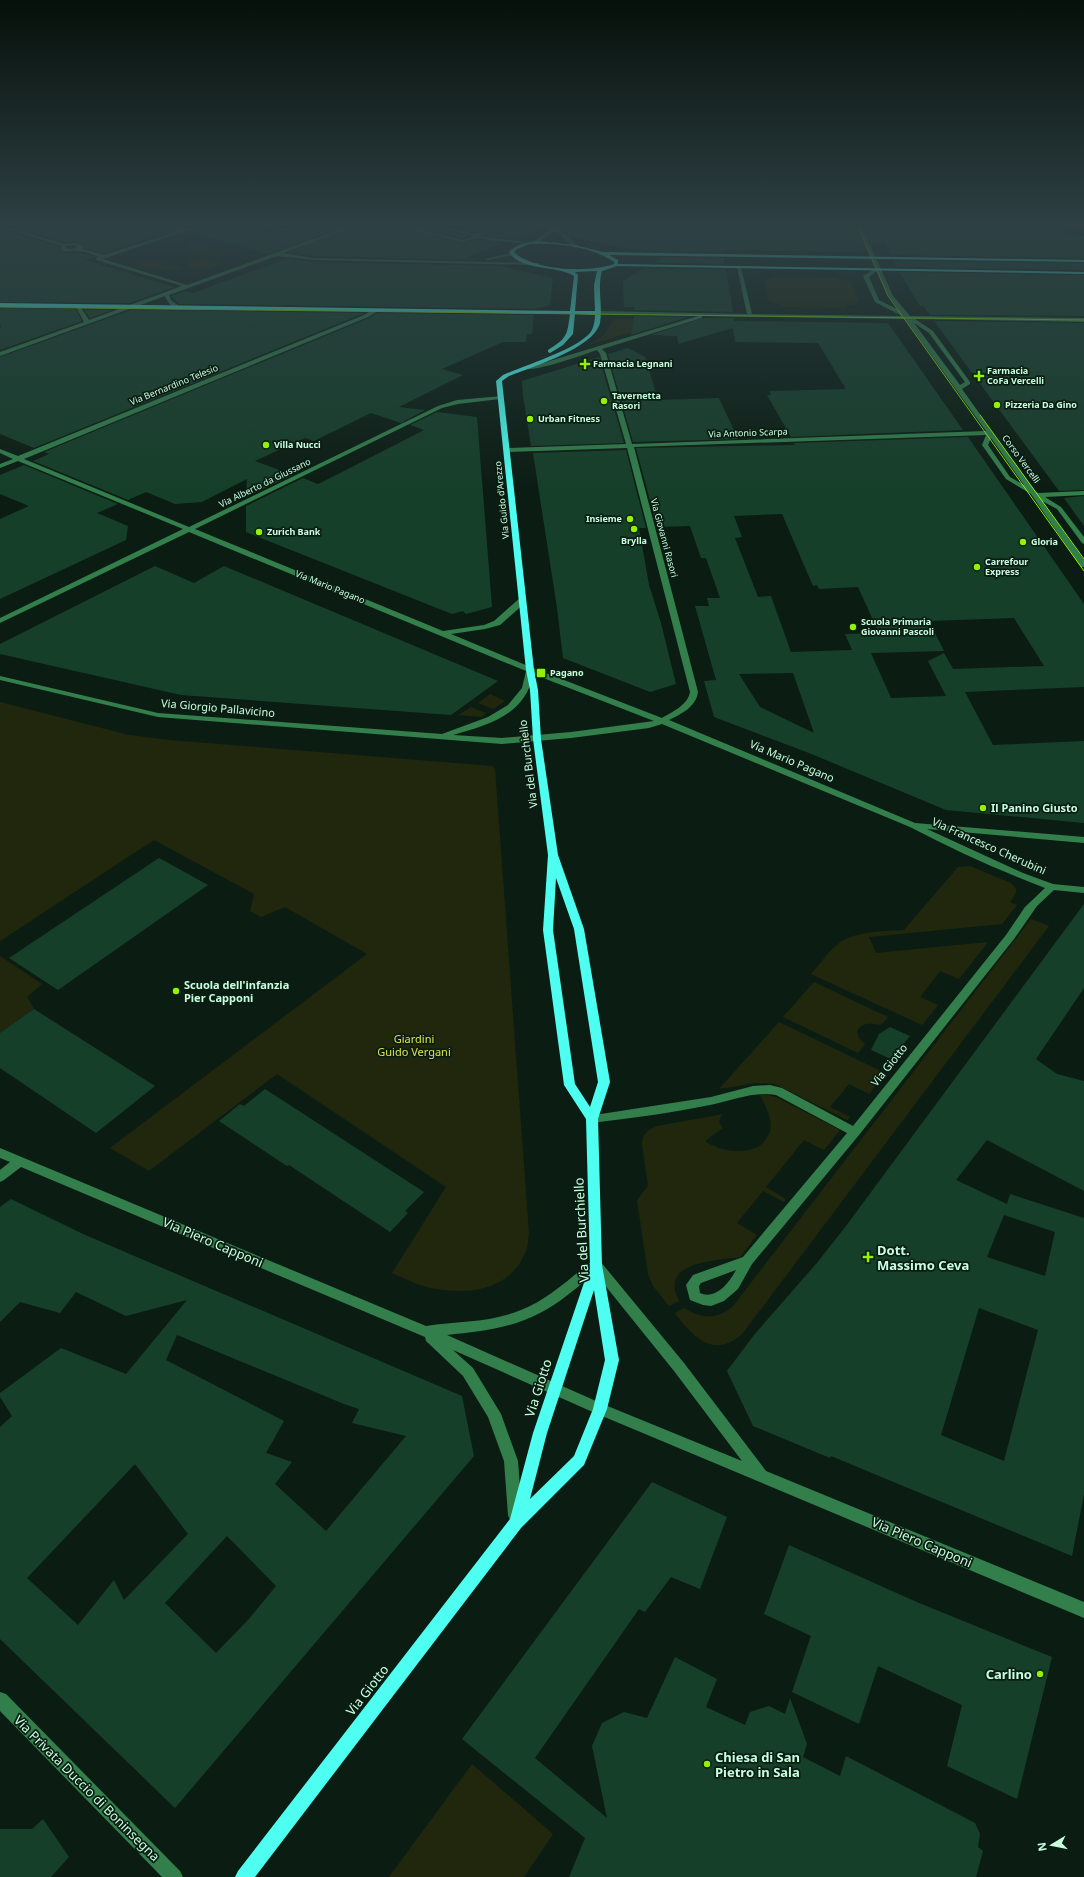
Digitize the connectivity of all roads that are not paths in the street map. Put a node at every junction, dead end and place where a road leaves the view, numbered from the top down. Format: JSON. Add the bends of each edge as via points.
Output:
{"nodes":[{"id":1,"x":81,"y":313,"type":"edge"},
{"id":2,"x":113,"y":313,"type":"edge"},
{"id":3,"x":372,"y":313,"type":"edge"},
{"id":4,"x":546,"y":313,"type":"edge"},
{"id":5,"x":573,"y":313,"type":"junction"},
{"id":6,"x":598,"y":313,"type":"junction"},
{"id":7,"x":899,"y":313,"type":"edge"},
{"id":8,"x":904,"y":313,"type":"edge"},
{"id":9,"x":709,"y":314,"type":"junction"},
{"id":10,"x":750,"y":314,"type":"joint"},
{"id":11,"x":908,"y":317,"type":"junction"},
{"id":12,"x":1084,"y":320,"type":"edge"},
{"id":13,"x":87,"y":322,"type":"junction"},
{"id":14,"x":598,"y":348,"type":"junction"},
{"id":15,"x":0,"y":354,"type":"edge"},
{"id":16,"x":525,"y":368,"type":"junction"},
{"id":17,"x":959,"y":388,"type":"junction"},
{"id":18,"x":500,"y":397,"type":"junction"},
{"id":19,"x":991,"y":433,"type":"junction"},
{"id":20,"x":630,"y":446,"type":"junction"},
{"id":21,"x":506,"y":450,"type":"junction"},
{"id":22,"x":0,"y":451,"type":"edge"},
{"id":23,"x":18,"y":459,"type":"junction"},
{"id":24,"x":0,"y":466,"type":"edge"},
{"id":25,"x":1084,"y":493,"type":"edge"},
{"id":26,"x":1036,"y":495,"type":"junction"},
{"id":27,"x":189,"y":529,"type":"junction"},
{"id":28,"x":1084,"y":542,"type":"edge"},
{"id":29,"x":1074,"y":551,"type":"junction"},
{"id":30,"x":1084,"y":565,"type":"edge"},
{"id":31,"x":523,"y":600,"type":"junction"},
{"id":32,"x":0,"y":621,"type":"edge"},
{"id":33,"x":443,"y":633,"type":"junction"},
{"id":34,"x":530,"y":670,"type":"junction"},
{"id":35,"x":0,"y":678,"type":"edge"},
{"id":36,"x":662,"y":721,"type":"junction"},
{"id":37,"x":438,"y":736,"type":"junction"},
{"id":38,"x":538,"y":739,"type":"junction"},
{"id":39,"x":913,"y":825,"type":"junction"},
{"id":40,"x":1084,"y":840,"type":"edge"},
{"id":41,"x":553,"y":855,"type":"junction"},
{"id":42,"x":1052,"y":886,"type":"junction"},
{"id":43,"x":1084,"y":890,"type":"edge"},
{"id":44,"x":592,"y":1119,"type":"junction"},
{"id":45,"x":855,"y":1132,"type":"junction"},
{"id":46,"x":0,"y":1153,"type":"edge"},
{"id":47,"x":19,"y":1162,"type":"junction"},
{"id":48,"x":0,"y":1177,"type":"edge"},
{"id":49,"x":747,"y":1261,"type":"dead end"},
{"id":50,"x":596,"y":1264,"type":"junction"},
{"id":51,"x":426,"y":1331,"type":"junction"},
{"id":52,"x":555,"y":1389,"type":"junction"},
{"id":53,"x":600,"y":1409,"type":"junction"},
{"id":54,"x":760,"y":1475,"type":"junction"},
{"id":55,"x":516,"y":1523,"type":"junction"},
{"id":56,"x":1084,"y":1610,"type":"edge"},
{"id":57,"x":0,"y":1700,"type":"edge"},
{"id":58,"x":174,"y":1877,"type":"edge"},
{"id":59,"x":244,"y":1877,"type":"edge"}],
"edges":[{"from":1,"to":13,"type":"street"},
{"from":2,"to":13,"type":"street"},
{"from":3,"to":23,"type":"street","name":"Via Bernardino Telesio"},
{"from":4,"to":5,"type":"main road"},
{"from":5,"to":6,"type":"main road"},
{"from":5,"to":16,"type":"main road","via":[[571,330],[566,339]]},
{"from":6,"to":9,"type":"street"},
{"from":6,"to":16,"type":"main road","via":[[595,330],[589,337]]},
{"from":7,"to":11,"type":"street"},
{"from":8,"to":11,"type":"street"},
{"from":9,"to":10,"type":"street"},
{"from":9,"to":14,"type":"street"},
{"from":10,"to":11,"type":"street"},
{"from":11,"to":12,"type":"street"},
{"from":11,"to":17,"type":"street","name":"Corso Vercelli"},
{"from":11,"to":17,"type":"street","via":[[931,332],[938,341],[968,383]]},
{"from":13,"to":15,"type":"street"},
{"from":14,"to":16,"type":"street","via":[[544,365]]},
{"from":14,"to":20,"type":"street","name":"Via Giovanni Rasori","via":[[603,353]]},
{"from":16,"to":18,"type":"main road","via":[[501,378]]},
{"from":17,"to":19,"type":"street","name":"Corso Vercelli"},
{"from":18,"to":21,"type":"main road","name":"Via Guido d'Arezzo"},
{"from":18,"to":27,"type":"street","name":"Via Alberto da Giussano","via":[[457,402],[440,407]]},
{"from":19,"to":20,"type":"street","name":"Via Antonio Scarpa"},
{"from":19,"to":26,"type":"street","name":"Corso Vercelli"},
{"from":19,"to":26,"type":"street","name":"Corso Vercelli","via":[[984,445],[1005,474]]},
{"from":20,"to":21,"type":"street","name":"Via Antonio Scarpa"},
{"from":20,"to":36,"type":"street","name":"Via Giovanni Rasori","via":[[694,692],[693,699],[688,704]]},
{"from":21,"to":31,"type":"main road","name":"Via Guido d'Arezzo"},
{"from":22,"to":23,"type":"street","name":"Via Mario Pagano"},
{"from":23,"to":24,"type":"street","name":"Via Bernardino Telesio"},
{"from":23,"to":27,"type":"street","name":"Via Mario Pagano"},
{"from":25,"to":26,"type":"street"},
{"from":26,"to":28,"type":"street","name":"Corso Vercelli","via":[[1059,508]]},
{"from":26,"to":29,"type":"street","name":"Corso Vercelli"},
{"from":27,"to":32,"type":"street","name":"Via Alberto da Giussano"},
{"from":27,"to":33,"type":"street","name":"Via Mario Pagano"},
{"from":28,"to":29,"type":"street","name":"Corso Vercelli"},
{"from":29,"to":30,"type":"street","name":"Corso Vercelli"},
{"from":31,"to":33,"type":"street","via":[[497,623]]},
{"from":31,"to":34,"type":"main road","name":"Via Guido d'Arezzo"},
{"from":33,"to":34,"type":"street","name":"Via Mario Pagano"},
{"from":34,"to":36,"type":"street","name":"Via Mario Pagano"},
{"from":34,"to":37,"type":"street","name":"Via Giorgio Pallavicino","via":[[526,687],[512,706],[497,717]]},
{"from":34,"to":38,"type":"main road","name":"Via del Burchiello"},
{"from":35,"to":37,"type":"street","name":"Via Giorgio Pallavicino","via":[[158,715]]},
{"from":36,"to":38,"type":"street"},
{"from":36,"to":39,"type":"street","name":"Via Mario Pagano"},
{"from":37,"to":38,"type":"street","name":"Via Giorgio Pallavicino","via":[[502,741]]},
{"from":38,"to":41,"type":"main road","name":"Via del Burchiello"},
{"from":39,"to":40,"type":"street","name":"Via Francesco Cherubini"},
{"from":39,"to":42,"type":"street","name":"Via Francesco Cherubini","via":[[1020,875]]},
{"from":41,"to":44,"type":"main road","name":"Via del Burchiello","via":[[548,930],[570,1085]]},
{"from":41,"to":44,"type":"main road","name":"Via del Burchiello","via":[[579,929],[604,1082]]},
{"from":42,"to":43,"type":"street","name":"Via Francesco Cherubini"},
{"from":42,"to":45,"type":"street","name":"Via Giotto","via":[[1030,906],[1010,937]]},
{"from":44,"to":45,"type":"street","via":[[713,1100],[753,1090],[772,1089]]},
{"from":44,"to":50,"type":"main road","name":"Via del Burchiello"},
{"from":45,"to":49,"type":"street","name":"Via Giotto"},
{"from":46,"to":47,"type":"street","name":"Via Piero Capponi"},
{"from":47,"to":48,"type":"street"},
{"from":47,"to":51,"type":"street","name":"Via Piero Capponi"},
{"from":50,"to":51,"type":"street","via":[[554,1298],[526,1314],[484,1326]]},
{"from":50,"to":52,"type":"main road","name":"Via Giotto"},
{"from":50,"to":53,"type":"main road","name":"Via del Burchiello","via":[[612,1360]]},
{"from":50,"to":54,"type":"street","via":[[679,1367]]},
{"from":51,"to":52,"type":"street","name":"Via Piero Capponi"},
{"from":51,"to":55,"type":"street","via":[[468,1372],[494,1414],[511,1460]]},
{"from":52,"to":53,"type":"street","name":"Via Piero Capponi"},
{"from":52,"to":55,"type":"main road","name":"Via Giotto","via":[[540,1433]]},
{"from":53,"to":54,"type":"street","name":"Via Piero Capponi"},
{"from":53,"to":55,"type":"main road","name":"Via Giotto","via":[[579,1460]]},
{"from":54,"to":56,"type":"street","name":"Via Piero Capponi"},
{"from":55,"to":59,"type":"main road","name":"Via Giotto"},
{"from":57,"to":58,"type":"street","name":"Via Privata Duccio di Boninsegna"}]}
